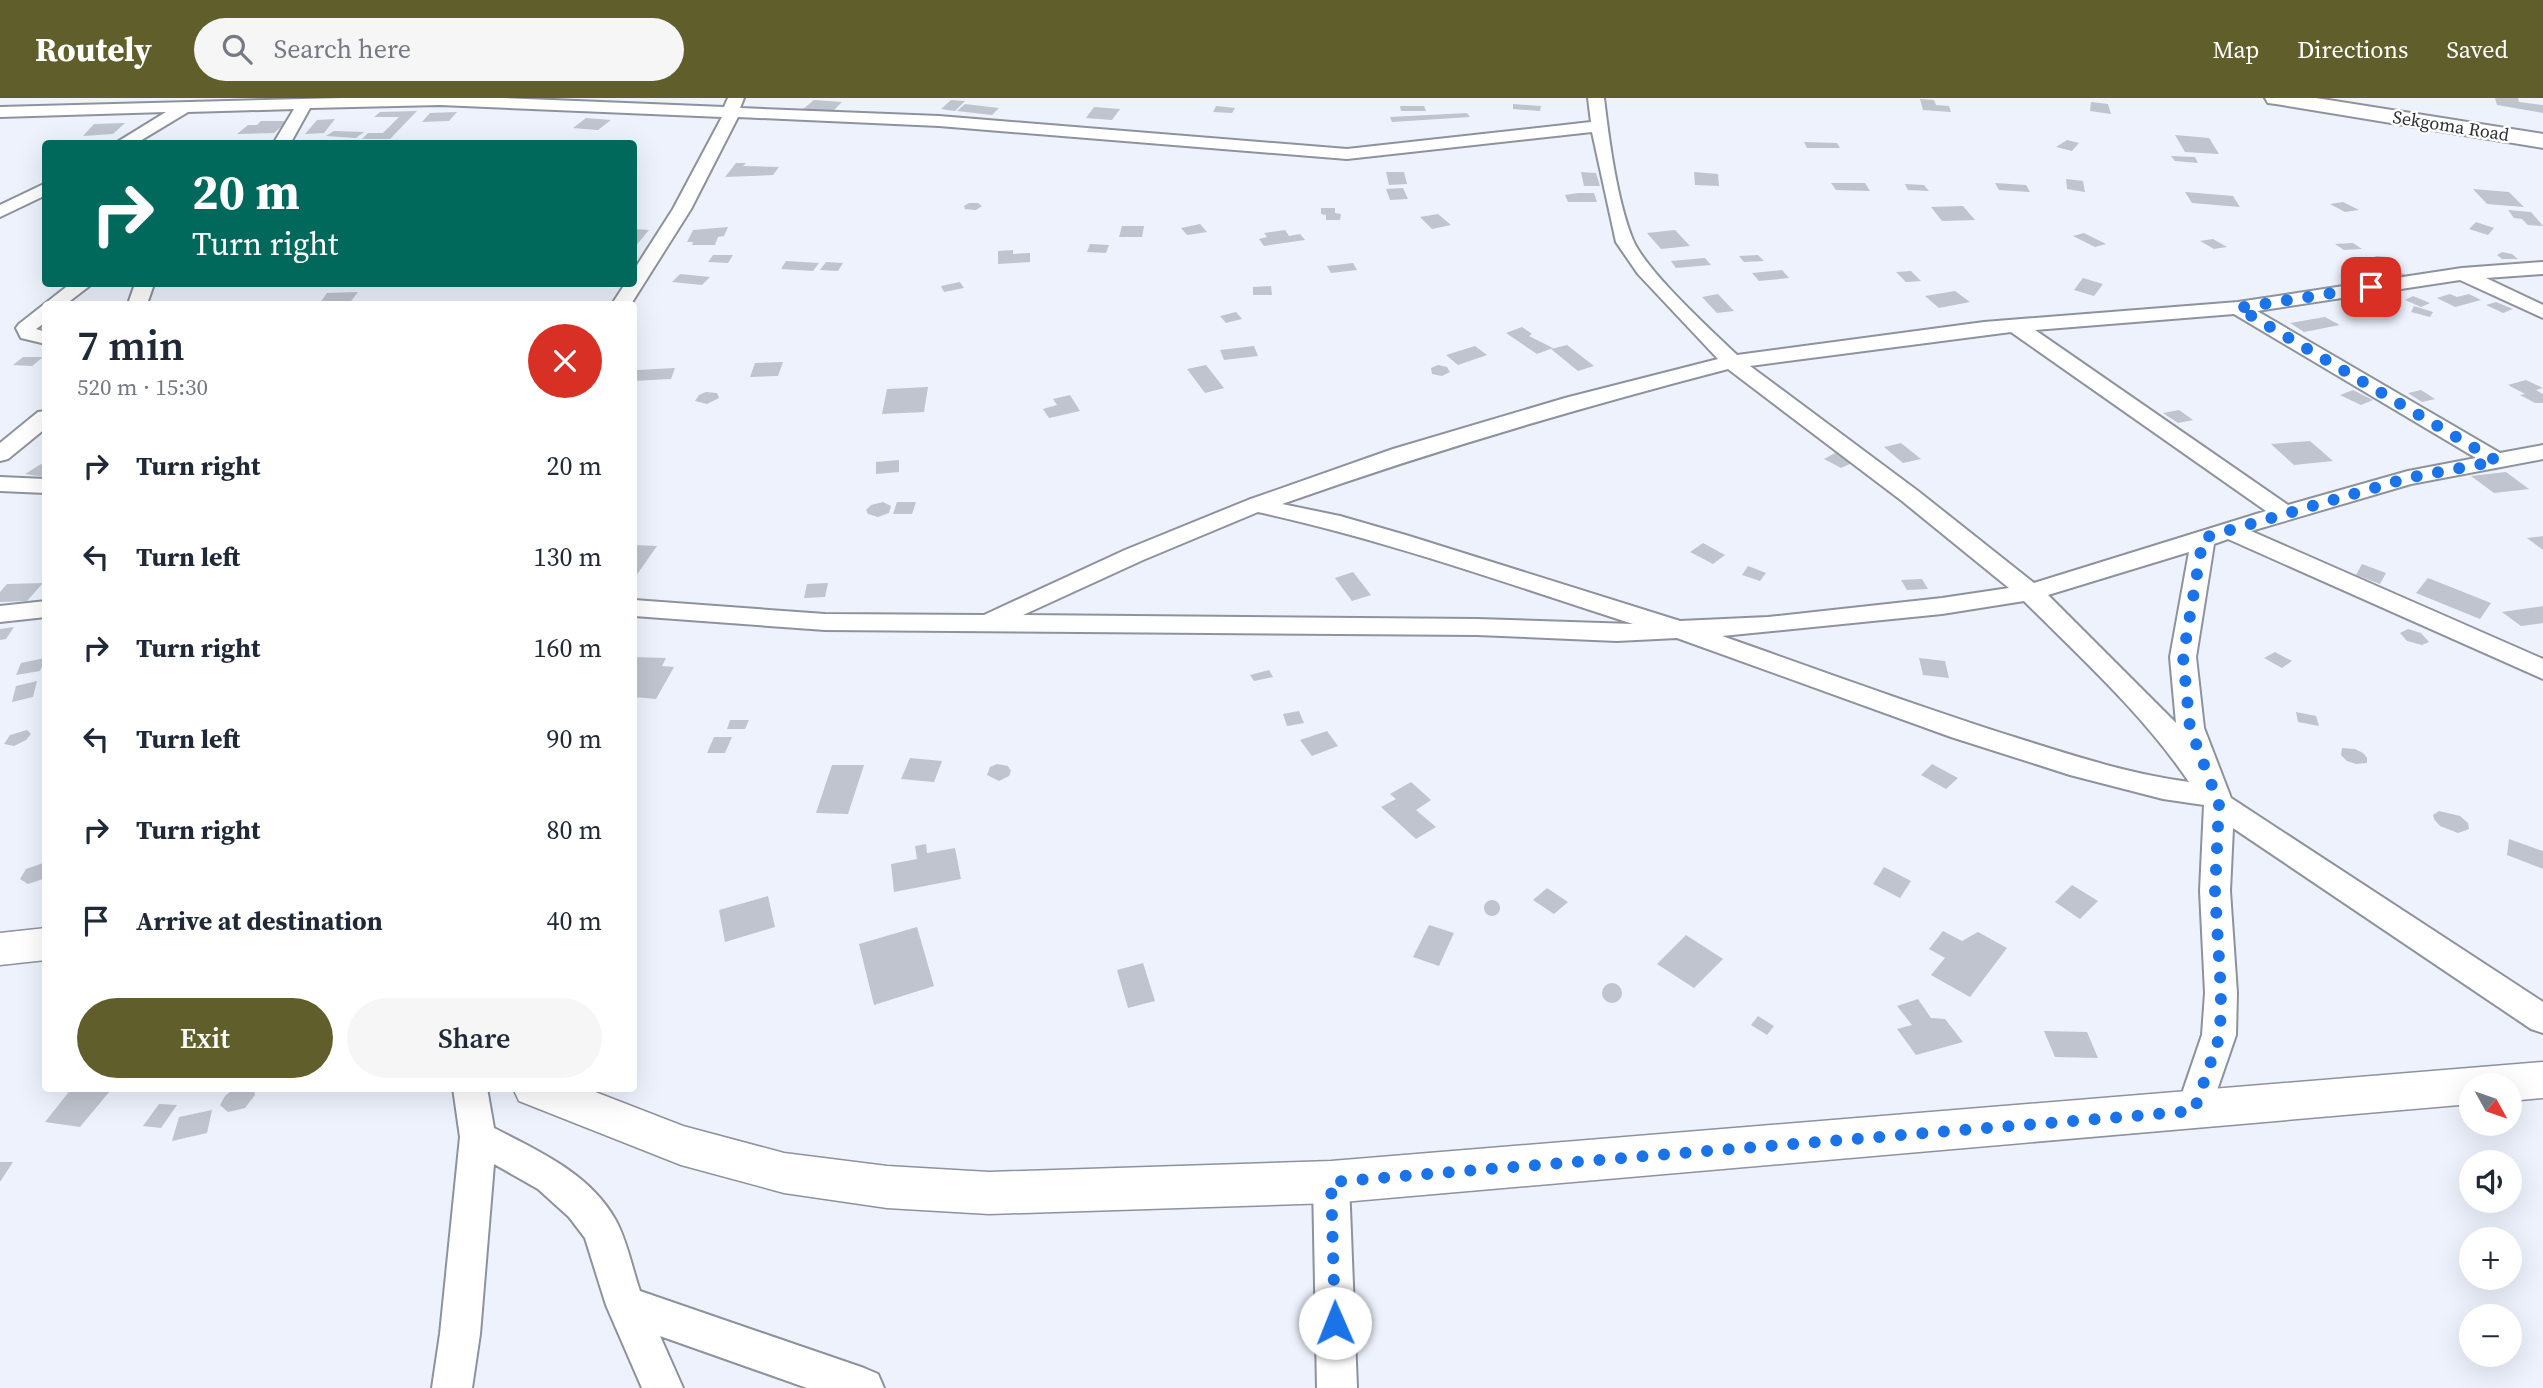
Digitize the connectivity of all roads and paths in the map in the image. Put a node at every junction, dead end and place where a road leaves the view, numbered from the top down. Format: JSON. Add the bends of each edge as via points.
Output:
{"nodes":[{"id":1,"x":88,"y":98,"type":"edge"},
{"id":2,"x":1596,"y":98,"type":"edge"},
{"id":3,"x":2276,"y":98,"type":"edge"},
{"id":4,"x":440,"y":99,"type":"edge"},
{"id":5,"x":267,"y":101,"type":"edge"},
{"id":6,"x":305,"y":103,"type":"junction"},
{"id":7,"x":734,"y":105,"type":"edge"},
{"id":8,"x":184,"y":108,"type":"junction"},
{"id":9,"x":0,"y":112,"type":"edge"},
{"id":10,"x":76,"y":112,"type":"junction"},
{"id":11,"x":1599,"y":126,"type":"junction"},
{"id":12,"x":129,"y":140,"type":"edge"},
{"id":13,"x":284,"y":140,"type":"edge"},
{"id":14,"x":2543,"y":141,"type":"edge"},
{"id":15,"x":40,"y":191,"type":"edge"},
{"id":16,"x":0,"y":195,"type":"edge"},
{"id":17,"x":0,"y":212,"type":"edge"},
{"id":18,"x":2543,"y":268,"type":"edge"},
{"id":19,"x":2462,"y":274,"type":"junction"},
{"id":20,"x":637,"y":279,"type":"edge"},
{"id":21,"x":78,"y":287,"type":"edge"},
{"id":22,"x":58,"y":301,"type":"edge"},
{"id":23,"x":2238,"y":308,"type":"junction"},
{"id":24,"x":2543,"y":312,"type":"edge"},
{"id":25,"x":42,"y":314,"type":"edge"},
{"id":26,"x":2016,"y":326,"type":"junction"},
{"id":27,"x":42,"y":337,"type":"edge"},
{"id":28,"x":1732,"y":362,"type":"junction"},
{"id":29,"x":42,"y":420,"type":"edge"},
{"id":30,"x":2543,"y":452,"type":"edge"},
{"id":31,"x":0,"y":454,"type":"edge"},
{"id":32,"x":2497,"y":461,"type":"junction"},
{"id":33,"x":0,"y":484,"type":"edge"},
{"id":34,"x":42,"y":486,"type":"edge"},
{"id":35,"x":1256,"y":505,"type":"junction"},
{"id":36,"x":2284,"y":513,"type":"junction"},
{"id":37,"x":2216,"y":535,"type":"junction"},
{"id":38,"x":2030,"y":592,"type":"junction"},
{"id":39,"x":637,"y":607,"type":"edge"},
{"id":40,"x":42,"y":609,"type":"edge"},
{"id":41,"x":0,"y":614,"type":"edge"},
{"id":42,"x":988,"y":622,"type":"junction"},
{"id":43,"x":1683,"y":631,"type":"junction"},
{"id":44,"x":2543,"y":670,"type":"edge"},
{"id":45,"x":2217,"y":800,"type":"junction"},
{"id":46,"x":42,"y":944,"type":"edge"},
{"id":47,"x":0,"y":949,"type":"edge"},
{"id":48,"x":2543,"y":1019,"type":"edge"},
{"id":49,"x":2543,"y":1080,"type":"edge"},
{"id":50,"x":2522,"y":1082,"type":"edge"},
{"id":51,"x":2459,"y":1086,"type":"edge"},
{"id":52,"x":471,"y":1092,"type":"edge"},
{"id":53,"x":544,"y":1092,"type":"edge"},
{"id":54,"x":2194,"y":1111,"type":"junction"},
{"id":55,"x":478,"y":1138,"type":"junction"},
{"id":56,"x":1331,"y":1182,"type":"junction"},
{"id":57,"x":625,"y":1305,"type":"junction"},
{"id":58,"x":452,"y":1388,"type":"edge"},
{"id":59,"x":663,"y":1388,"type":"edge"},
{"id":60,"x":864,"y":1388,"type":"edge"},
{"id":61,"x":1337,"y":1388,"type":"edge"}],
"edges":[{"from":1,"to":10,"type":"street"},
{"from":2,"to":11,"type":"street"},
{"from":3,"to":14,"type":"highway","name":"Sekgoma Road"},
{"from":4,"to":6,"type":"street"},
{"from":4,"to":7,"type":"street"},
{"from":5,"to":6,"type":"street"},
{"from":5,"to":8,"type":"street"},
{"from":6,"to":13,"type":"street"},
{"from":7,"to":11,"type":"street","via":[[1347,153]]},
{"from":7,"to":20,"type":"street","via":[[682,209]]},
{"from":8,"to":10,"type":"street"},
{"from":8,"to":12,"type":"street"},
{"from":9,"to":10,"type":"street"},
{"from":11,"to":28,"type":"street","via":[[1625,242],[1677,306]]},
{"from":15,"to":16,"type":"street"},
{"from":15,"to":17,"type":"street"},
{"from":18,"to":19,"type":"street"},
{"from":19,"to":23,"type":"street"},
{"from":19,"to":24,"type":"street"},
{"from":21,"to":22,"type":"street"},
{"from":23,"to":26,"type":"street"},
{"from":23,"to":32,"type":"street"},
{"from":25,"to":27,"type":"street","via":[[26,328],[28,334]]},
{"from":26,"to":28,"type":"street"},
{"from":26,"to":36,"type":"street"},
{"from":28,"to":35,"type":"street","via":[[1414,450]]},
{"from":28,"to":38,"type":"street"},
{"from":29,"to":31,"type":"street"},
{"from":30,"to":32,"type":"street"},
{"from":32,"to":36,"type":"street","via":[[2408,478]]},
{"from":33,"to":34,"type":"street"},
{"from":35,"to":42,"type":"street"},
{"from":35,"to":43,"type":"street","via":[[1400,541]]},
{"from":36,"to":37,"type":"street"},
{"from":37,"to":38,"type":"street"},
{"from":37,"to":44,"type":"street","via":[[2418,612]]},
{"from":37,"to":45,"type":"street","via":[[2183,657],[2190,728]]},
{"from":38,"to":43,"type":"street","via":[[1942,606]]},
{"from":38,"to":45,"type":"street","via":[[2173,737]]},
{"from":39,"to":42,"type":"street","via":[[825,622]]},
{"from":40,"to":41,"type":"street"},
{"from":42,"to":43,"type":"street"},
{"from":43,"to":45,"type":"street","via":[[2080,768]]},
{"from":45,"to":48,"type":"street"},
{"from":45,"to":54,"type":"street","via":[[2220,1035]]},
{"from":46,"to":47,"type":"street"},
{"from":49,"to":50,"type":"street"},
{"from":51,"to":54,"type":"street"},
{"from":52,"to":55,"type":"street"},
{"from":53,"to":56,"type":"street","via":[[681,1145],[784,1173],[887,1187],[989,1193]]},
{"from":54,"to":56,"type":"street"},
{"from":55,"to":57,"type":"street","via":[[551,1177],[582,1205],[601,1230]]},
{"from":55,"to":58,"type":"street"},
{"from":56,"to":61,"type":"street"},
{"from":57,"to":59,"type":"street"},
{"from":57,"to":60,"type":"street"}]}
